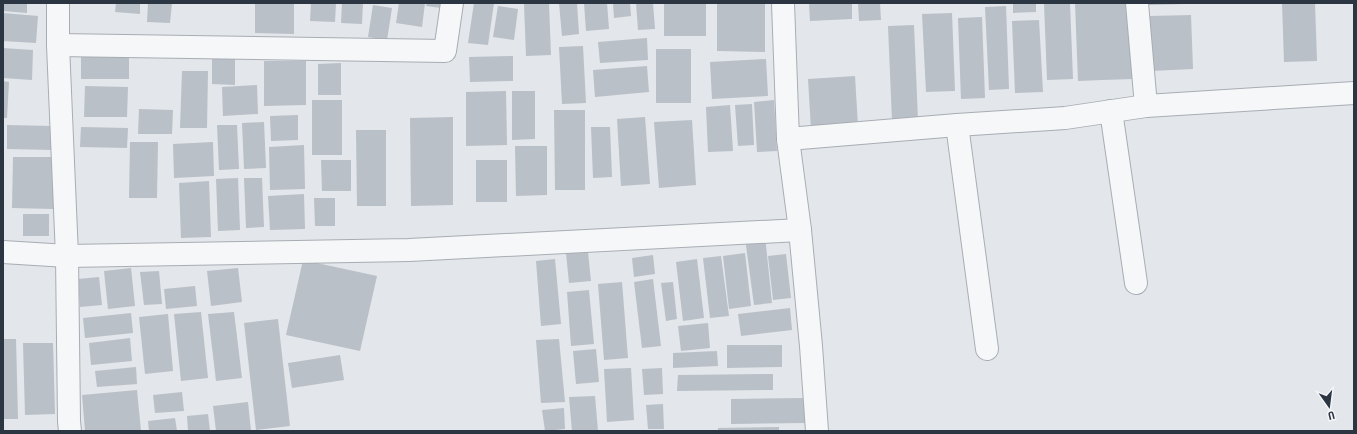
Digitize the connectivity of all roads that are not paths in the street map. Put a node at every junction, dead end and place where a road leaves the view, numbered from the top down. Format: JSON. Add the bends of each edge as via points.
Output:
{"nodes":[{"id":1,"x":58,"y":3,"type":"edge"},
{"id":2,"x":452,"y":3,"type":"edge"},
{"id":3,"x":783,"y":3,"type":"edge"},
{"id":4,"x":1137,"y":3,"type":"edge"},
{"id":5,"x":58,"y":45,"type":"junction"},
{"id":6,"x":1354,"y":93,"type":"edge"},
{"id":7,"x":1146,"y":106,"type":"junction"},
{"id":8,"x":1111,"y":111,"type":"junction"},
{"id":9,"x":957,"y":125,"type":"junction"},
{"id":10,"x":788,"y":139,"type":"junction"},
{"id":11,"x":800,"y":230,"type":"junction"},
{"id":12,"x":3,"y":252,"type":"edge"},
{"id":13,"x":67,"y":256,"type":"junction"},
{"id":14,"x":1136,"y":283,"type":"dead end"},
{"id":15,"x":987,"y":350,"type":"dead end"},
{"id":16,"x":70,"y":431,"type":"edge"},
{"id":17,"x":817,"y":431,"type":"edge"}],
"edges":[{"from":1,"to":5,"type":"street"},
{"from":2,"to":5,"type":"street","via":[[445,51]]},
{"from":3,"to":10,"type":"street"},
{"from":4,"to":7,"type":"street"},
{"from":5,"to":13,"type":"street"},
{"from":6,"to":7,"type":"street"},
{"from":7,"to":8,"type":"street"},
{"from":8,"to":9,"type":"street","via":[[1065,118]]},
{"from":8,"to":14,"type":"street"},
{"from":9,"to":10,"type":"street"},
{"from":9,"to":15,"type":"street"},
{"from":10,"to":11,"type":"street"},
{"from":11,"to":13,"type":"street","via":[[409,250]]},
{"from":11,"to":17,"type":"street"},
{"from":12,"to":13,"type":"street"},
{"from":13,"to":16,"type":"street"}]}
